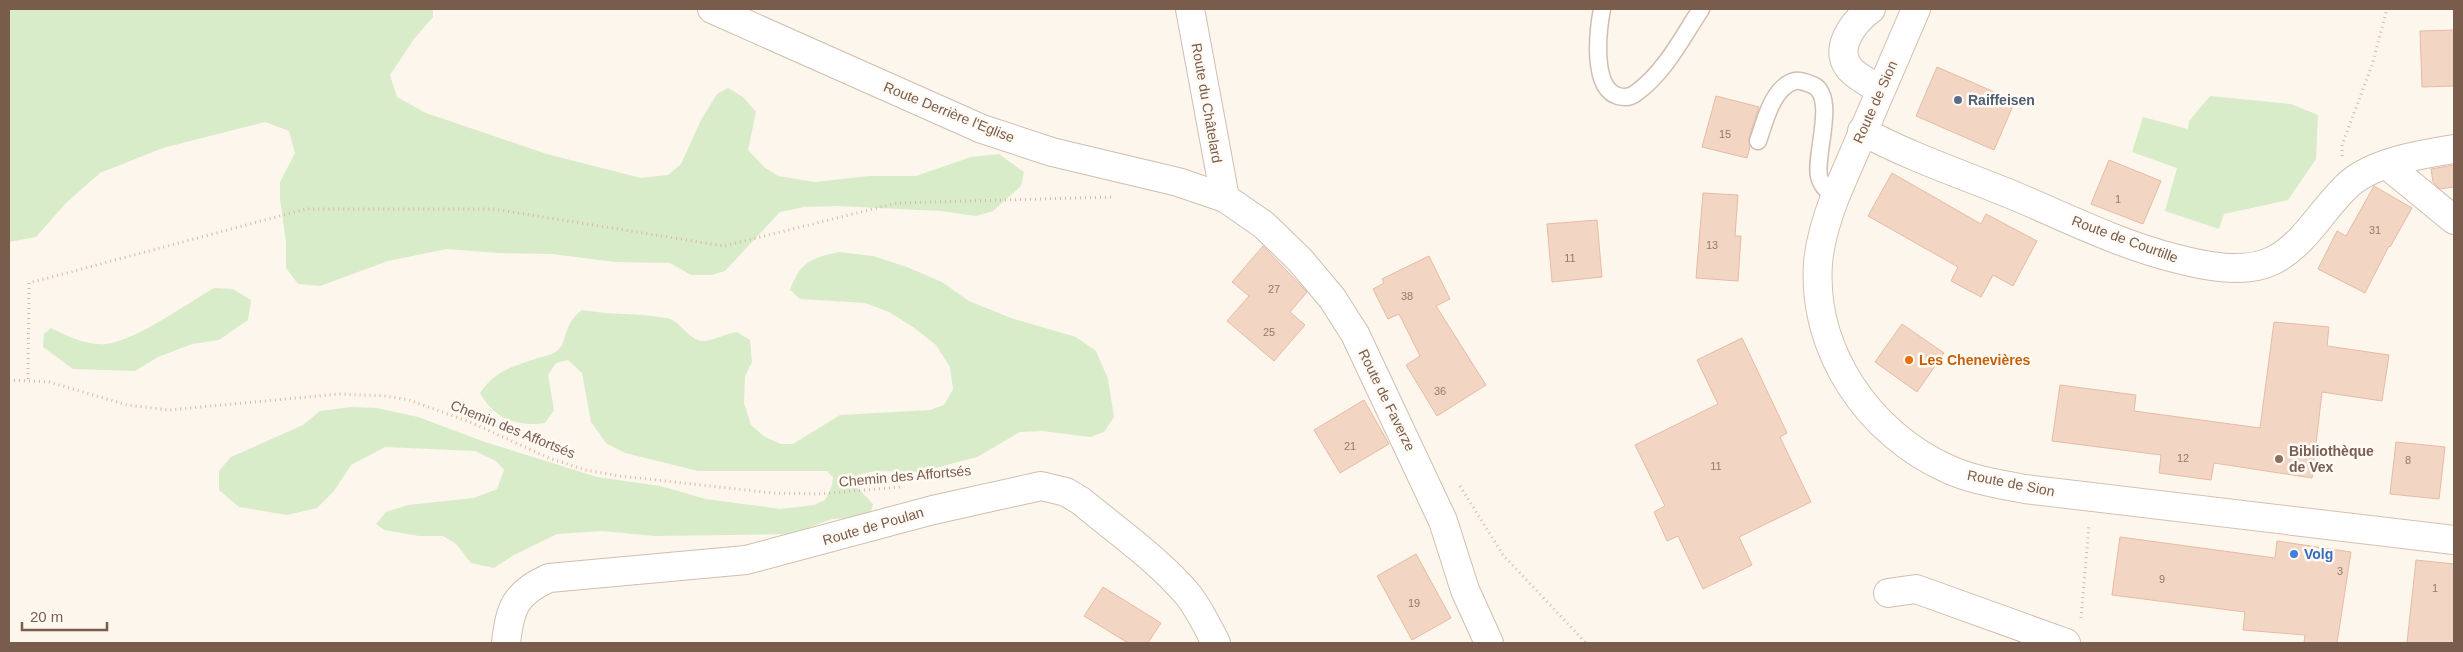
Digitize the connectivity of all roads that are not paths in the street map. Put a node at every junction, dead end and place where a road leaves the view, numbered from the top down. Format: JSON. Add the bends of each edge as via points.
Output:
{"nodes":[{"id":1,"x":712,"y":9,"type":"edge"},
{"id":2,"x":1190,"y":9,"type":"edge"},
{"id":3,"x":1602,"y":9,"type":"edge"},
{"id":4,"x":1701,"y":9,"type":"edge"},
{"id":5,"x":1871,"y":9,"type":"edge"},
{"id":6,"x":1916,"y":9,"type":"edge"},
{"id":7,"x":1880,"y":90,"type":"junction"},
{"id":8,"x":1862,"y":131,"type":"junction"},
{"id":9,"x":1758,"y":141,"type":"dead end"},
{"id":10,"x":2454,"y":149,"type":"edge"},
{"id":11,"x":2387,"y":165,"type":"junction"},
{"id":12,"x":1835,"y":197,"type":"junction"},
{"id":13,"x":1225,"y":198,"type":"junction"},
{"id":14,"x":2454,"y":220,"type":"edge"},
{"id":15,"x":2454,"y":540,"type":"edge"},
{"id":16,"x":1888,"y":593,"type":"dead end"},
{"id":17,"x":506,"y":643,"type":"edge"},
{"id":18,"x":1216,"y":643,"type":"edge"},
{"id":19,"x":1489,"y":643,"type":"edge"},
{"id":20,"x":2066,"y":643,"type":"edge"}],
"edges":[{"from":1,"to":13,"type":"street","name":"Route Derrière l'Eglise","via":[[982,130],[1052,152],[1178,182]]},
{"from":2,"to":13,"type":"street","name":"Route du Châtelard"},
{"from":3,"to":4,"type":"lane","via":[[1598,60],[1606,86],[1616,96],[1623,97],[1636,94],[1658,74]]},
{"from":5,"to":7,"type":"street","via":[[1853,24],[1844,50],[1853,72]]},
{"from":6,"to":7,"type":"street","name":"Route de Sion"},
{"from":7,"to":8,"type":"street","name":"Route de Sion"},
{"from":8,"to":11,"type":"street","name":"Route de Courtille","via":[[2124,241],[2174,258],[2225,267],[2254,268],[2275,260],[2293,246],[2348,185],[2364,173]]},
{"from":8,"to":12,"type":"street","name":"Route de Sion"},
{"from":9,"to":12,"type":"lane","via":[[1770,107],[1788,84],[1797,80],[1816,85],[1822,92],[1824,103],[1818,174],[1822,186]]},
{"from":10,"to":11,"type":"street","name":"Route de Courtille"},
{"from":11,"to":14,"type":"street"},
{"from":12,"to":15,"type":"street","name":"Route de Sion","via":[[1822,240],[1818,282],[1819,305],[1833,353],[1850,385],[1877,420],[1900,441],[1934,462],[1972,477],[2025,489]]},
{"from":13,"to":19,"type":"street","name":"Route de Faverze","via":[[1264,225],[1300,260],[1332,298],[1355,334],[1442,521],[1465,590]]},
{"from":16,"to":20,"type":"street","via":[[1916,589]]},
{"from":17,"to":18,"type":"street","name":"Route de Poulan","via":[[512,608],[524,591],[549,578],[746,560],[933,510],[1041,486],[1066,492],[1081,502],[1162,569],[1201,613]]}]}
